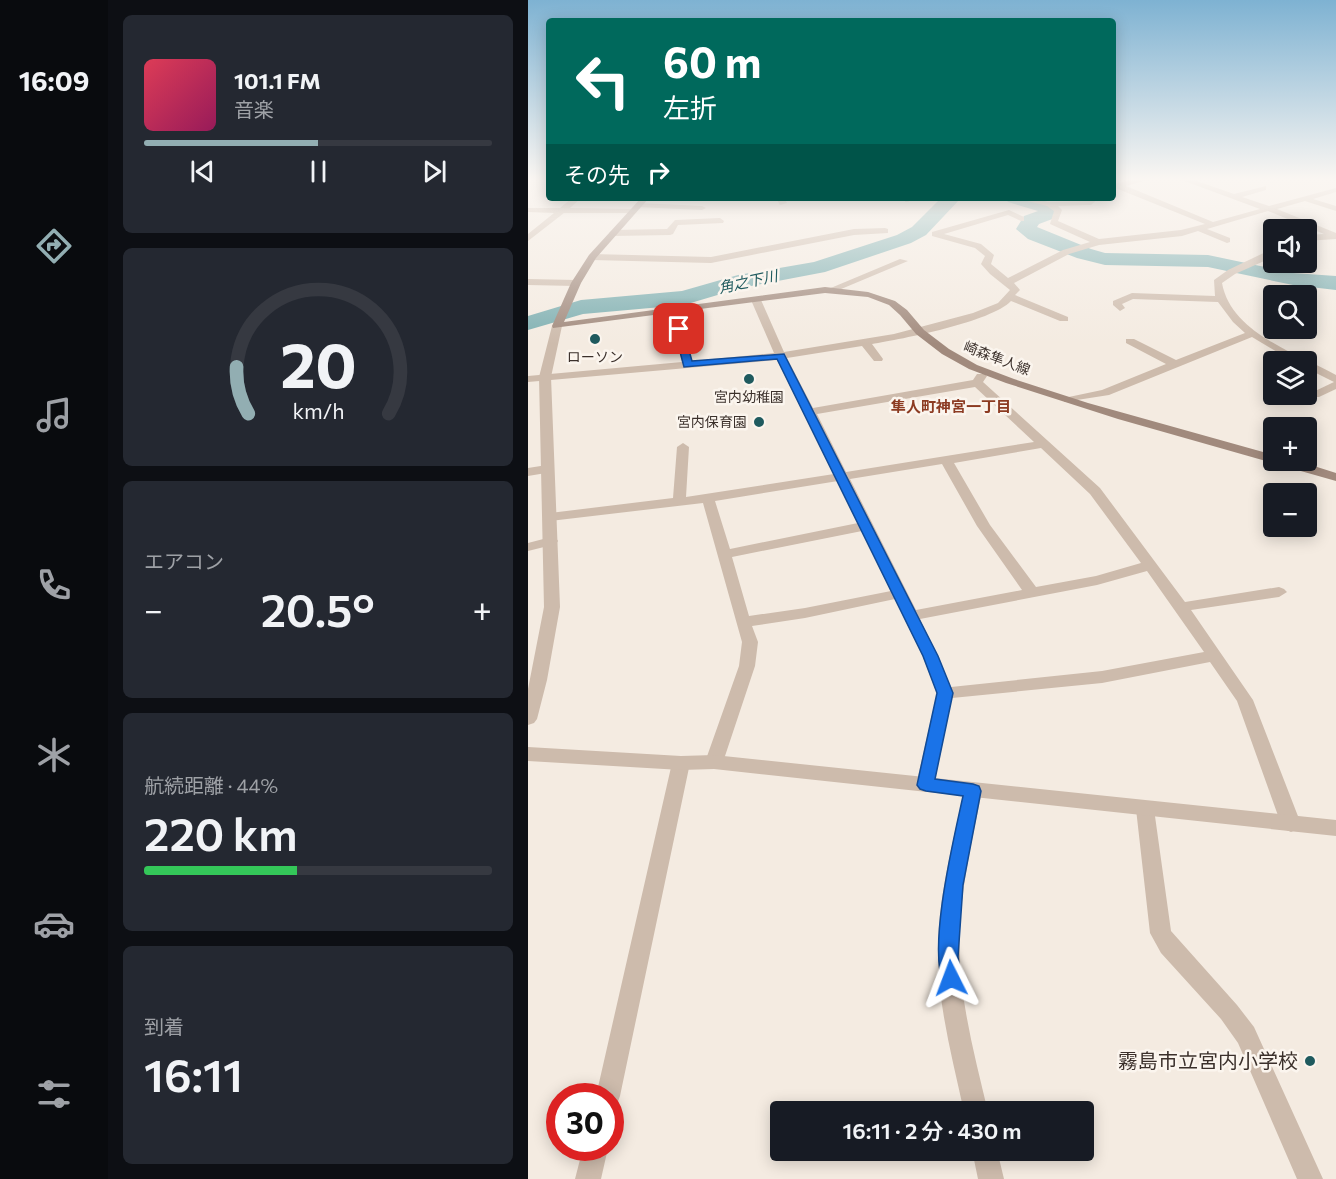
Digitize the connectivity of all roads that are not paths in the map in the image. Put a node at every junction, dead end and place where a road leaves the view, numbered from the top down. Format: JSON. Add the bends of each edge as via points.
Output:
{"nodes":[{"id":1,"x":612,"y":234,"type":"edge"},
{"id":2,"x":844,"y":234,"type":"edge"},
{"id":3,"x":935,"y":234,"type":"edge"},
{"id":4,"x":1079,"y":234,"type":"edge"},
{"id":5,"x":1163,"y":234,"type":"edge"},
{"id":6,"x":1212,"y":234,"type":"edge"},
{"id":7,"x":1336,"y":236,"type":"edge"},
{"id":8,"x":1317,"y":237,"type":"edge"},
{"id":9,"x":1227,"y":240,"type":"dead end"},
{"id":10,"x":1098,"y":243,"type":"junction"},
{"id":11,"x":592,"y":257,"type":"junction"},
{"id":12,"x":1263,"y":258,"type":"edge"},
{"id":13,"x":903,"y":261,"type":"dead end"},
{"id":14,"x":1010,"y":281,"type":"junction"},
{"id":15,"x":528,"y":282,"type":"edge"},
{"id":16,"x":576,"y":283,"type":"junction"},
{"id":17,"x":831,"y":290,"type":"junction"},
{"id":18,"x":1008,"y":296,"type":"junction"},
{"id":19,"x":1219,"y":299,"type":"junction"},
{"id":20,"x":756,"y":300,"type":"junction"},
{"id":21,"x":1120,"y":308,"type":"dead end"},
{"id":22,"x":674,"y":311,"type":"junction"},
{"id":23,"x":1064,"y":319,"type":"dead end"},
{"id":24,"x":557,"y":326,"type":"junction"},
{"id":25,"x":920,"y":332,"type":"junction"},
{"id":26,"x":1253,"y":333,"type":"junction"},
{"id":27,"x":1130,"y":341,"type":"dead end"},
{"id":28,"x":865,"y":342,"type":"junction"},
{"id":29,"x":1281,"y":351,"type":"edge"},
{"id":30,"x":780,"y":356,"type":"junction"},
{"id":31,"x":878,"y":359,"type":"dead end"},
{"id":32,"x":688,"y":365,"type":"junction"},
{"id":33,"x":1176,"y":365,"type":"junction"},
{"id":34,"x":983,"y":370,"type":"junction"},
{"id":35,"x":1317,"y":370,"type":"edge"},
{"id":36,"x":545,"y":377,"type":"junction"},
{"id":37,"x":528,"y":379,"type":"edge"},
{"id":38,"x":1336,"y":379,"type":"edge"},
{"id":39,"x":977,"y":383,"type":"junction"},
{"id":40,"x":1336,"y":385,"type":"edge"},
{"id":41,"x":1317,"y":394,"type":"edge"},
{"id":42,"x":1068,"y":400,"type":"junction"},
{"id":43,"x":808,"y":412,"type":"junction"},
{"id":44,"x":1046,"y":444,"type":"junction"},
{"id":45,"x":683,"y":447,"type":"dead end"},
{"id":46,"x":1263,"y":456,"type":"edge"},
{"id":47,"x":946,"y":460,"type":"junction"},
{"id":48,"x":548,"y":469,"type":"junction"},
{"id":49,"x":1316,"y":471,"type":"edge"},
{"id":50,"x":528,"y":472,"type":"edge"},
{"id":51,"x":842,"y":477,"type":"junction"},
{"id":52,"x":1336,"y":477,"type":"edge"},
{"id":53,"x":708,"y":498,"type":"junction"},
{"id":54,"x":679,"y":501,"type":"junction"},
{"id":55,"x":550,"y":517,"type":"junction"},
{"id":56,"x":866,"y":526,"type":"junction"},
{"id":57,"x":551,"y":540,"type":"junction"},
{"id":58,"x":528,"y":547,"type":"edge"},
{"id":59,"x":723,"y":555,"type":"junction"},
{"id":60,"x":1150,"y":566,"type":"junction"},
{"id":61,"x":1279,"y":592,"type":"dead end"},
{"id":62,"x":1032,"y":593,"type":"junction"},
{"id":63,"x":899,"y":594,"type":"junction"},
{"id":64,"x":1181,"y":607,"type":"junction"},
{"id":65,"x":911,"y":616,"type":"junction"},
{"id":66,"x":743,"y":622,"type":"junction"},
{"id":67,"x":1213,"y":656,"type":"junction"},
{"id":68,"x":945,"y":693,"type":"junction"},
{"id":69,"x":528,"y":719,"type":"edge"},
{"id":70,"x":528,"y":754,"type":"edge"},
{"id":71,"x":714,"y":762,"type":"junction"},
{"id":72,"x":681,"y":763,"type":"junction"},
{"id":73,"x":926,"y":785,"type":"junction"},
{"id":74,"x":973,"y":791,"type":"junction"},
{"id":75,"x":1145,"y":809,"type":"junction"},
{"id":76,"x":1292,"y":824,"type":"junction"},
{"id":77,"x":1336,"y":828,"type":"edge"},
{"id":78,"x":611,"y":1083,"type":"edge"},
{"id":79,"x":974,"y":1101,"type":"edge"},
{"id":80,"x":593,"y":1161,"type":"edge"},
{"id":81,"x":987,"y":1161,"type":"edge"},
{"id":82,"x":588,"y":1179,"type":"edge"},
{"id":83,"x":991,"y":1179,"type":"edge"},
{"id":84,"x":1310,"y":1179,"type":"edge"}],
"edges":[{"from":1,"to":11,"type":"main road"},
{"from":2,"to":11,"type":"street","via":[[711,260]]},
{"from":3,"to":14,"type":"street","via":[[985,249],[990,255],[986,264],[989,269],[996,277]]},
{"from":4,"to":10,"type":"street"},
{"from":5,"to":10,"type":"street"},
{"from":6,"to":9,"type":"street"},
{"from":7,"to":8,"type":"street"},
{"from":10,"to":14,"type":"street","via":[[1066,252]]},
{"from":11,"to":16,"type":"main road"},
{"from":12,"to":19,"type":"street","via":[[1239,267],[1217,282]]},
{"from":13,"to":17,"type":"street"},
{"from":14,"to":18,"type":"street","via":[[1015,290]]},
{"from":15,"to":16,"type":"street"},
{"from":16,"to":24,"type":"main road"},
{"from":17,"to":20,"type":"main road","name":"崎森隼人線"},
{"from":17,"to":25,"type":"main road","name":"崎森隼人線","via":[[861,293],[893,304]]},
{"from":18,"to":23,"type":"street"},
{"from":18,"to":25,"type":"street","via":[[1001,304],[977,315]]},
{"from":19,"to":21,"type":"street","via":[[1132,296],[1116,303]]},
{"from":19,"to":26,"type":"street"},
{"from":20,"to":22,"type":"main road","name":"崎森隼人線"},
{"from":20,"to":30,"type":"street"},
{"from":22,"to":24,"type":"main road","name":"崎森隼人線"},
{"from":22,"to":32,"type":"street"},
{"from":24,"to":36,"type":"street"},
{"from":25,"to":28,"type":"street"},
{"from":25,"to":34,"type":"main road","name":"崎森隼人線","via":[[945,352]]},
{"from":26,"to":29,"type":"street"},
{"from":26,"to":33,"type":"street"},
{"from":27,"to":33,"type":"street"},
{"from":28,"to":30,"type":"street"},
{"from":28,"to":31,"type":"street"},
{"from":30,"to":32,"type":"street"},
{"from":30,"to":43,"type":"street"},
{"from":32,"to":36,"type":"street"},
{"from":33,"to":42,"type":"street","via":[[1105,393]]},
{"from":34,"to":39,"type":"street"},
{"from":34,"to":42,"type":"main road","name":"崎森隼人線"},
{"from":35,"to":38,"type":"street"},
{"from":36,"to":37,"type":"street"},
{"from":36,"to":48,"type":"street"},
{"from":39,"to":43,"type":"street"},
{"from":39,"to":44,"type":"street"},
{"from":40,"to":41,"type":"street"},
{"from":42,"to":46,"type":"main road","name":"崎森隼人線"},
{"from":43,"to":51,"type":"street"},
{"from":44,"to":47,"type":"street"},
{"from":44,"to":60,"type":"street","via":[[1095,491]]},
{"from":45,"to":54,"type":"street"},
{"from":47,"to":51,"type":"street"},
{"from":47,"to":62,"type":"street","via":[[984,526]]},
{"from":48,"to":50,"type":"street"},
{"from":48,"to":55,"type":"street"},
{"from":49,"to":52,"type":"main road"},
{"from":51,"to":53,"type":"street"},
{"from":51,"to":56,"type":"street"},
{"from":53,"to":54,"type":"street"},
{"from":53,"to":59,"type":"street"},
{"from":54,"to":55,"type":"street"},
{"from":55,"to":57,"type":"street"},
{"from":56,"to":59,"type":"street"},
{"from":56,"to":63,"type":"street"},
{"from":57,"to":58,"type":"street"},
{"from":57,"to":69,"type":"street","via":[[552,608]]},
{"from":59,"to":66,"type":"street"},
{"from":60,"to":62,"type":"street"},
{"from":60,"to":64,"type":"street"},
{"from":61,"to":64,"type":"street"},
{"from":62,"to":65,"type":"street"},
{"from":63,"to":65,"type":"street"},
{"from":63,"to":66,"type":"street"},
{"from":64,"to":67,"type":"street"},
{"from":65,"to":68,"type":"street"},
{"from":66,"to":71,"type":"street","via":[[750,642],[747,666]]},
{"from":67,"to":68,"type":"street","via":[[1102,677]]},
{"from":67,"to":76,"type":"street","via":[[1245,700]]},
{"from":68,"to":73,"type":"street"},
{"from":70,"to":72,"type":"street"},
{"from":71,"to":72,"type":"street"},
{"from":71,"to":73,"type":"street"},
{"from":72,"to":78,"type":"street"},
{"from":73,"to":74,"type":"street"},
{"from":74,"to":75,"type":"street"},
{"from":74,"to":79,"type":"street","via":[[954,885],[949,957],[956,1020]]},
{"from":75,"to":76,"type":"street"},
{"from":75,"to":84,"type":"street","via":[[1161,933],[1246,1035]]},
{"from":76,"to":77,"type":"street"},
{"from":80,"to":82,"type":"street"},
{"from":81,"to":83,"type":"street"}]}
